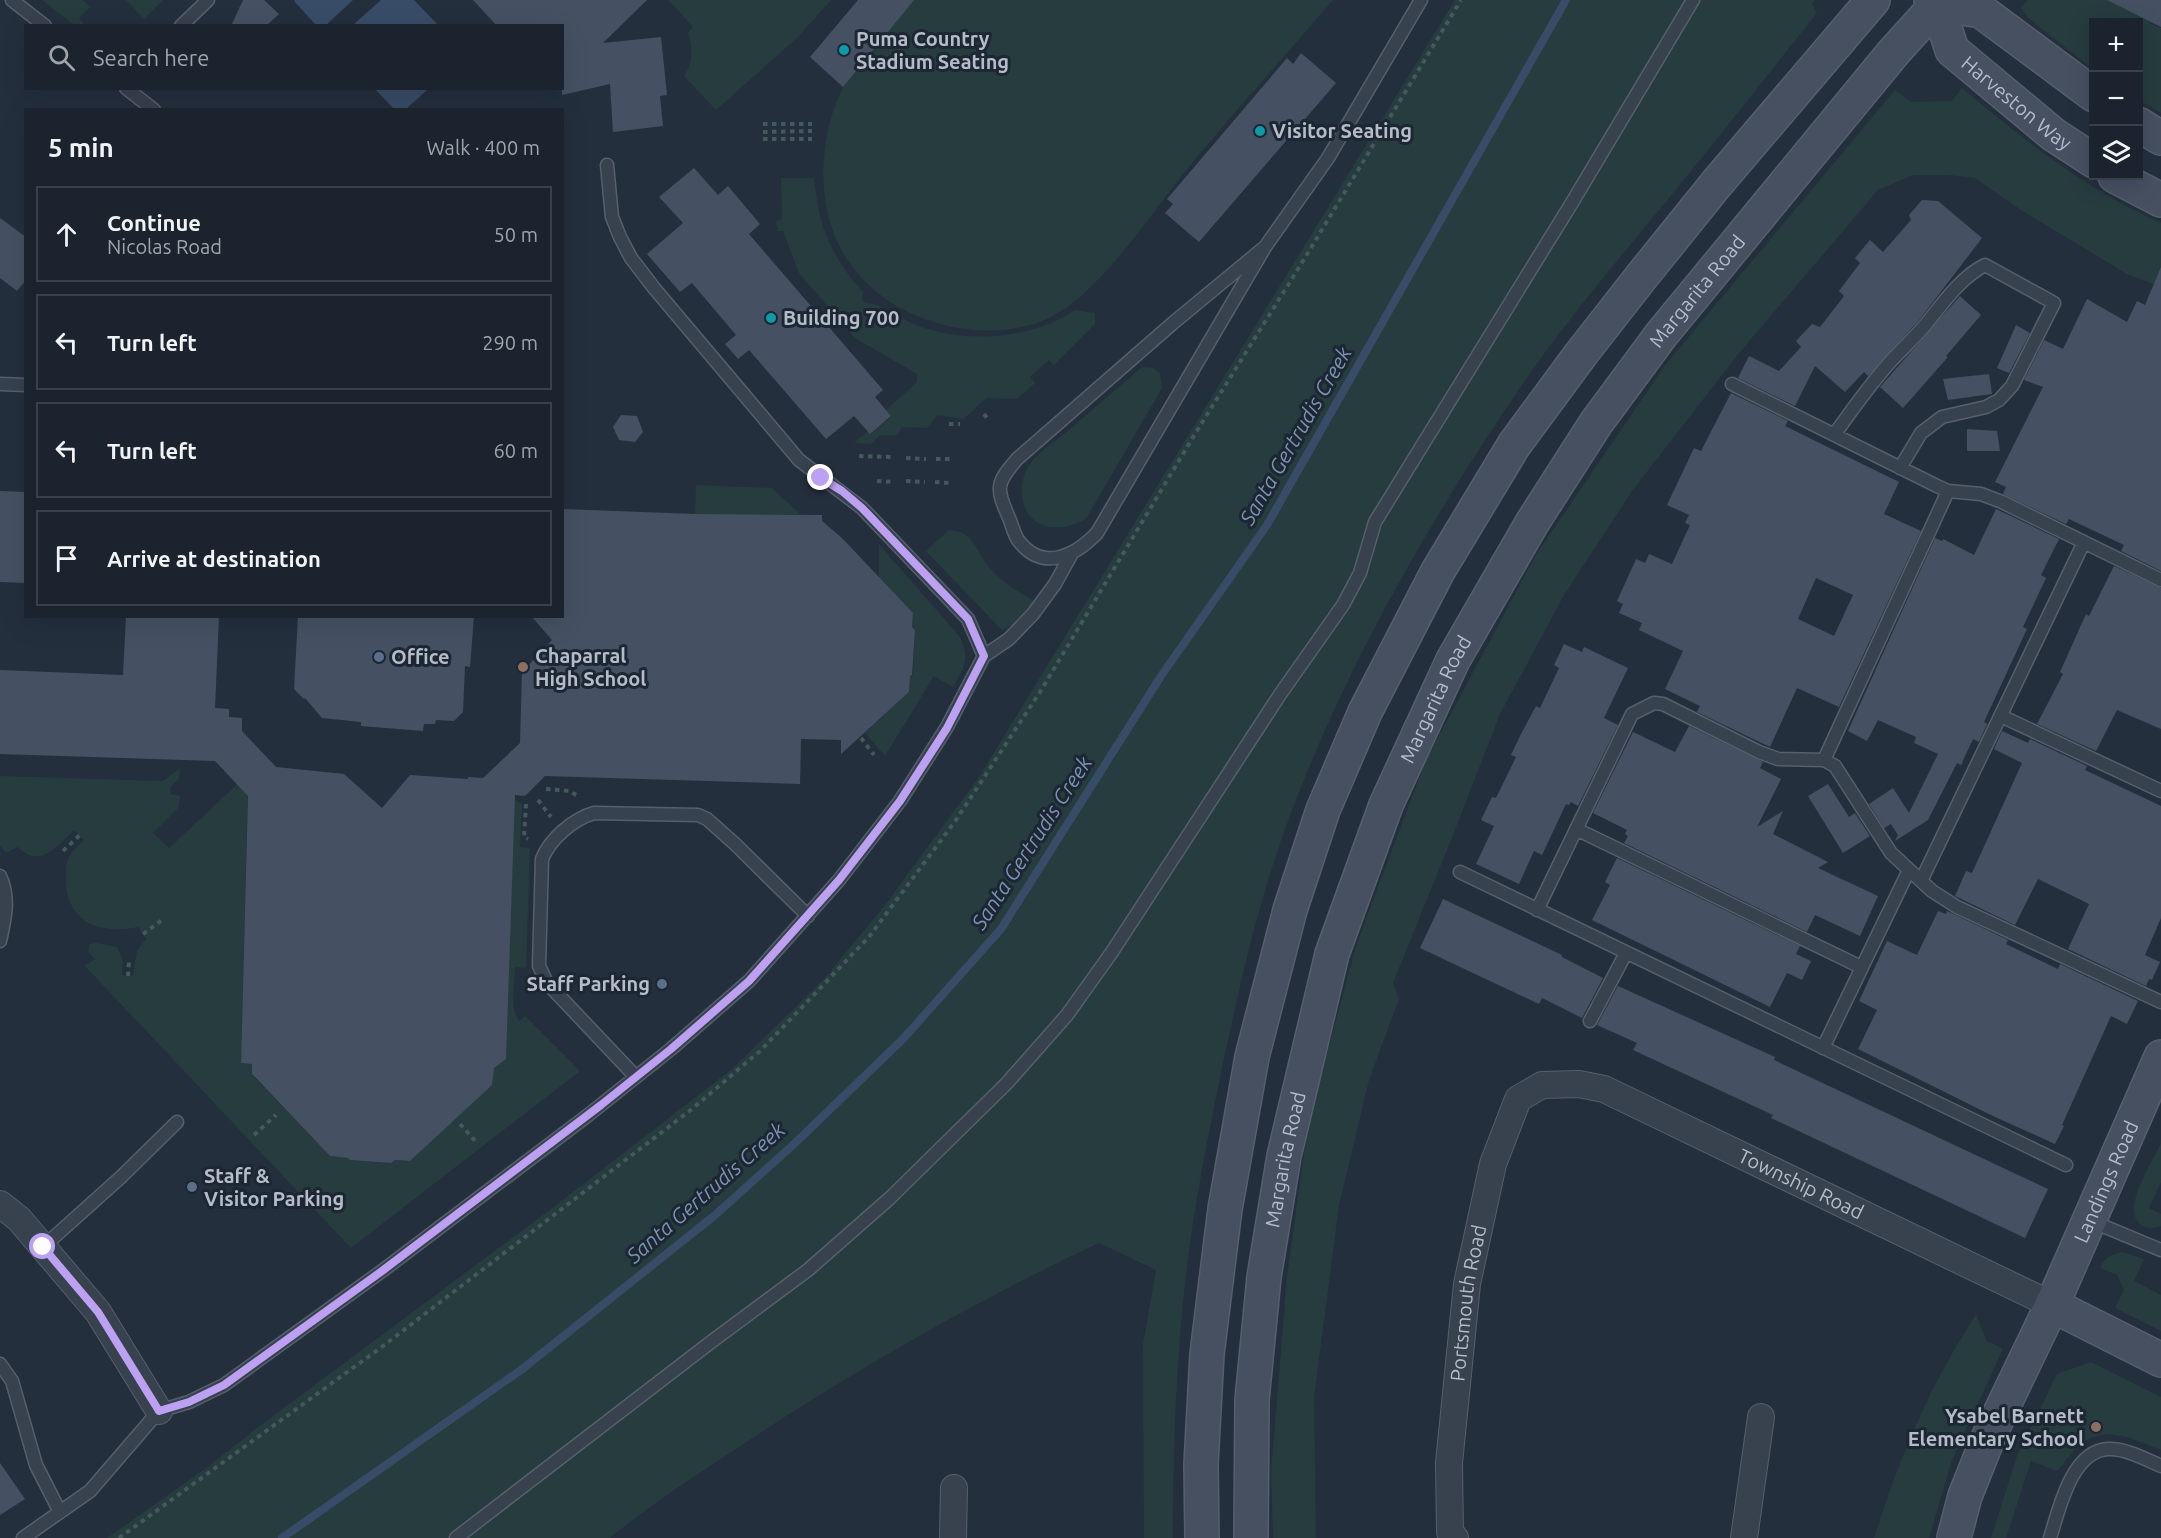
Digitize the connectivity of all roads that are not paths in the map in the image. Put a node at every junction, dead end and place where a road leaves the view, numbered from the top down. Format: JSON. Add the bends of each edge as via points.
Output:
{"nodes":[{"id":1,"x":12,"y":0,"type":"edge"},
{"id":2,"x":208,"y":0,"type":"edge"},
{"id":3,"x":1421,"y":0,"type":"edge"},
{"id":4,"x":1693,"y":0,"type":"edge"},
{"id":5,"x":1873,"y":0,"type":"edge"},
{"id":6,"x":1936,"y":2,"type":"edge"},
{"id":7,"x":42,"y":24,"type":"edge"},
{"id":8,"x":184,"y":24,"type":"edge"},
{"id":9,"x":129,"y":90,"type":"edge"},
{"id":10,"x":2089,"y":91,"type":"edge"},
{"id":11,"x":151,"y":108,"type":"edge"},
{"id":12,"x":2142,"y":126,"type":"edge"},
{"id":13,"x":2161,"y":138,"type":"edge"},
{"id":14,"x":2089,"y":158,"type":"edge"},
{"id":15,"x":607,"y":165,"type":"dead end"},
{"id":16,"x":2123,"y":180,"type":"edge"},
{"id":17,"x":2161,"y":200,"type":"edge"},
{"id":18,"x":1265,"y":247,"type":"junction"},
{"id":19,"x":0,"y":384,"type":"edge"},
{"id":20,"x":24,"y":384,"type":"edge"},
{"id":21,"x":1732,"y":384,"type":"dead end"},
{"id":22,"x":1834,"y":435,"type":"junction"},
{"id":23,"x":1900,"y":468,"type":"junction"},
{"id":24,"x":1948,"y":491,"type":"junction"},
{"id":25,"x":2084,"y":542,"type":"junction"},
{"id":26,"x":1071,"y":555,"type":"junction"},
{"id":27,"x":2161,"y":580,"type":"edge"},
{"id":28,"x":984,"y":656,"type":"junction"},
{"id":29,"x":2001,"y":716,"type":"junction"},
{"id":30,"x":1824,"y":760,"type":"junction"},
{"id":31,"x":2161,"y":791,"type":"edge"},
{"id":32,"x":1576,"y":829,"type":"junction"},
{"id":33,"x":1909,"y":870,"type":"junction"},
{"id":34,"x":1460,"y":872,"type":"dead end"},
{"id":35,"x":0,"y":876,"type":"edge"},
{"id":36,"x":1921,"y":882,"type":"junction"},
{"id":37,"x":1537,"y":910,"type":"junction"},
{"id":38,"x":808,"y":916,"type":"junction"},
{"id":39,"x":0,"y":941,"type":"edge"},
{"id":40,"x":1626,"y":953,"type":"junction"},
{"id":41,"x":1861,"y":967,"type":"junction"},
{"id":42,"x":2161,"y":1002,"type":"edge"},
{"id":43,"x":1590,"y":1022,"type":"dead end"},
{"id":44,"x":1823,"y":1048,"type":"junction"},
{"id":45,"x":2161,"y":1057,"type":"edge"},
{"id":46,"x":636,"y":1077,"type":"junction"},
{"id":47,"x":1542,"y":1085,"type":"joint"},
{"id":48,"x":177,"y":1122,"type":"dead end"},
{"id":49,"x":2066,"y":1165,"type":"dead end"},
{"id":50,"x":0,"y":1204,"type":"edge"},
{"id":51,"x":2090,"y":1221,"type":"junction"},
{"id":52,"x":43,"y":1247,"type":"junction"},
{"id":53,"x":2161,"y":1250,"type":"edge"},
{"id":54,"x":2052,"y":1305,"type":"junction"},
{"id":55,"x":2161,"y":1360,"type":"edge"},
{"id":56,"x":0,"y":1364,"type":"edge"},
{"id":57,"x":159,"y":1411,"type":"junction"},
{"id":58,"x":1761,"y":1417,"type":"dead end"},
{"id":59,"x":2161,"y":1466,"type":"edge"},
{"id":60,"x":954,"y":1488,"type":"dead end"},
{"id":61,"x":60,"y":1512,"type":"junction"},
{"id":62,"x":23,"y":1538,"type":"edge"},
{"id":63,"x":456,"y":1538,"type":"edge"},
{"id":64,"x":953,"y":1538,"type":"edge"},
{"id":65,"x":1202,"y":1538,"type":"edge"},
{"id":66,"x":1251,"y":1538,"type":"edge"},
{"id":67,"x":1455,"y":1538,"type":"edge"},
{"id":68,"x":1744,"y":1538,"type":"edge"},
{"id":69,"x":1954,"y":1538,"type":"edge"},
{"id":70,"x":2050,"y":1538,"type":"edge"}],
"edges":[{"from":1,"to":7,"type":"lane"},
{"from":2,"to":8,"type":"lane"},
{"from":3,"to":18,"type":"lane","via":[[1328,158]]},
{"from":4,"to":63,"type":"lane","via":[[1375,522],[1360,573],[1343,604],[1067,1015],[1007,1083],[890,1198],[808,1270]]},
{"from":5,"to":65,"type":"main road","via":[[1635,285],[1514,445],[1437,572],[1365,712],[1323,810],[1290,910],[1252,1057],[1225,1209],[1207,1354]]},
{"from":6,"to":10,"type":"main road","via":[[1981,11]]},
{"from":6,"to":14,"type":"main road","name":"Harveston Way","via":[[1952,50],[2054,135]]},
{"from":6,"to":66,"type":"main road","name":"Margarita Road","via":[[1661,335],[1596,423],[1453,660],[1386,805],[1332,954],[1284,1156],[1264,1277],[1252,1400]]},
{"from":9,"to":11,"type":"lane"},
{"from":12,"to":13,"type":"main road"},
{"from":15,"to":28,"type":"lane","via":[[612,217],[631,258],[654,288],[799,460],[862,508],[968,619]]},
{"from":16,"to":17,"type":"main road"},
{"from":18,"to":26,"type":"lane","via":[[1097,533]]},
{"from":18,"to":26,"type":"lane","via":[[1034,444],[1007,472],[1000,485],[1001,498],[1017,539],[1036,555],[1052,559]]},
{"from":19,"to":20,"type":"lane"},
{"from":21,"to":22,"type":"lane"},
{"from":22,"to":23,"type":"lane"},
{"from":22,"to":23,"type":"lane","via":[[1864,393],[1958,285],[1978,268],[1985,265],[2054,303],[2012,386],[1999,400],[1942,417],[1921,433]]},
{"from":23,"to":24,"type":"lane"},
{"from":24,"to":25,"type":"lane","via":[[1981,494]]},
{"from":24,"to":30,"type":"lane"},
{"from":25,"to":27,"type":"lane"},
{"from":25,"to":29,"type":"lane"},
{"from":26,"to":28,"type":"lane","via":[[1033,614],[1009,639]]},
{"from":28,"to":38,"type":"lane","via":[[947,728],[900,801]]},
{"from":29,"to":31,"type":"lane"},
{"from":29,"to":36,"type":"lane"},
{"from":30,"to":32,"type":"lane","via":[[1778,759],[1654,703],[1632,714]]},
{"from":30,"to":33,"type":"lane","via":[[1835,766],[1891,853]]},
{"from":32,"to":37,"type":"lane"},
{"from":32,"to":41,"type":"lane"},
{"from":33,"to":36,"type":"lane"},
{"from":33,"to":41,"type":"lane"},
{"from":34,"to":37,"type":"lane"},
{"from":35,"to":39,"type":"lane","via":[[6,903]]},
{"from":36,"to":42,"type":"lane","via":[[1957,907]]},
{"from":37,"to":40,"type":"lane"},
{"from":38,"to":46,"type":"lane","via":[[749,981]]},
{"from":38,"to":46,"type":"lane","via":[[735,844],[698,815],[594,813],[581,816],[547,847],[542,859],[539,966],[547,983]]},
{"from":40,"to":43,"type":"lane"},
{"from":40,"to":44,"type":"lane"},
{"from":41,"to":44,"type":"lane"},
{"from":44,"to":49,"type":"lane"},
{"from":45,"to":51,"type":"main road","name":"Landings Road"},
{"from":46,"to":57,"type":"lane","via":[[382,1271],[224,1385]]},
{"from":47,"to":54,"type":"street","name":"Township Road","via":[[1580,1084],[1604,1089]]},
{"from":47,"to":67,"type":"street","name":"Portsmouth Road","via":[[1518,1099],[1498,1153],[1467,1284],[1449,1463],[1450,1532]]},
{"from":48,"to":52,"type":"lane"},
{"from":50,"to":52,"type":"street"},
{"from":51,"to":53,"type":"lane"},
{"from":51,"to":54,"type":"main road","name":"Landings Road"},
{"from":52,"to":57,"type":"street","via":[[98,1312]]},
{"from":54,"to":55,"type":"main road"},
{"from":54,"to":69,"type":"main road","name":"Landings Road","via":[[1989,1436],[1965,1496]]},
{"from":56,"to":61,"type":"lane","via":[[12,1381],[36,1465]]},
{"from":57,"to":61,"type":"lane","via":[[90,1491]]},
{"from":58,"to":68,"type":"street"},
{"from":59,"to":70,"type":"lane","via":[[2120,1450],[2092,1454],[2069,1480]]},
{"from":60,"to":64,"type":"street"},
{"from":61,"to":62,"type":"lane"}]}
